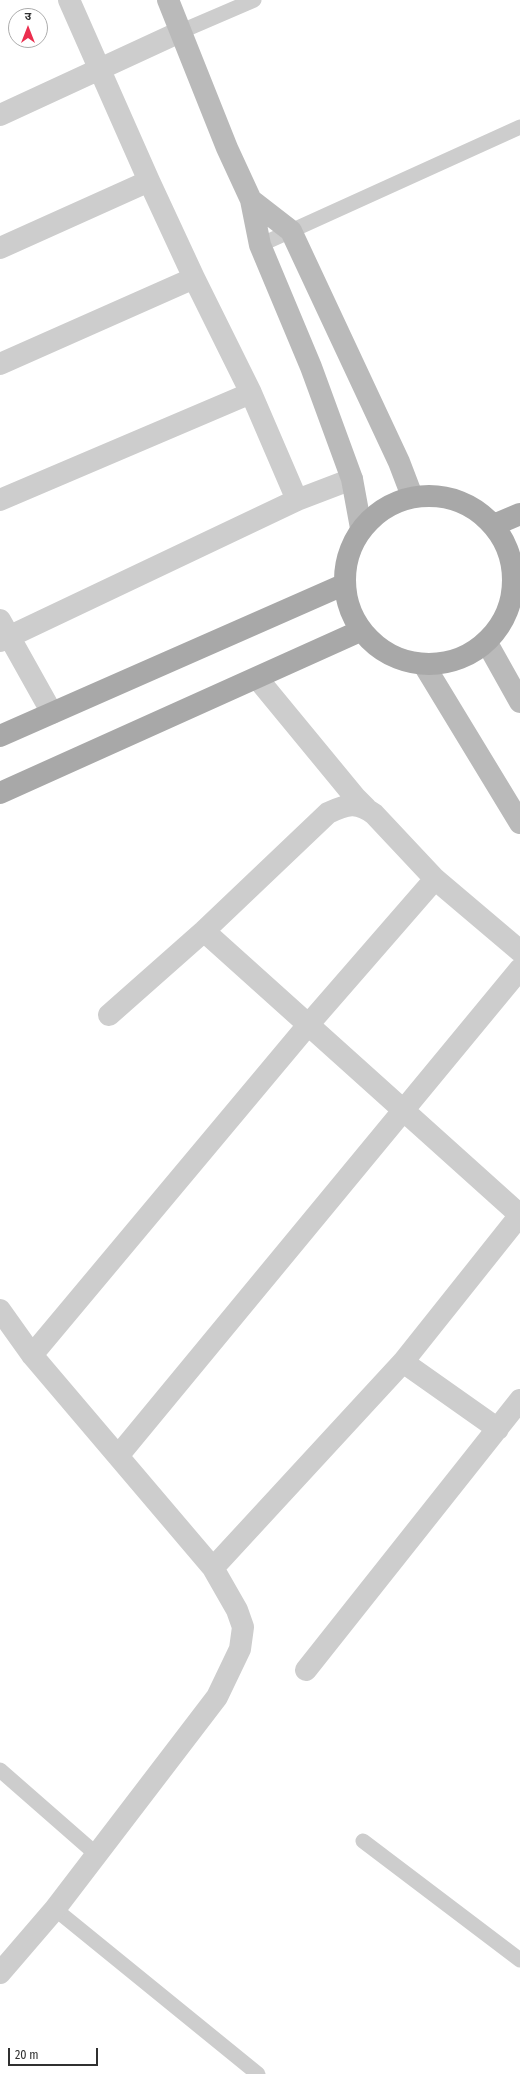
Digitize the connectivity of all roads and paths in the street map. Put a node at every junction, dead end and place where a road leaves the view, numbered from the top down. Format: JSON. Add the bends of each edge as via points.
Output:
{"nodes":[{"id":1,"x":69,"y":0,"type":"edge"},
{"id":2,"x":168,"y":0,"type":"edge"},
{"id":3,"x":254,"y":0,"type":"edge"},
{"id":4,"x":182,"y":31,"type":"junction"},
{"id":5,"x":101,"y":69,"type":"junction"},
{"id":6,"x":0,"y":115,"type":"edge"},
{"id":7,"x":520,"y":127,"type":"edge"},
{"id":8,"x":149,"y":181,"type":"junction"},
{"id":9,"x":250,"y":200,"type":"junction"},
{"id":10,"x":291,"y":231,"type":"junction"},
{"id":11,"x":260,"y":245,"type":"junction"},
{"id":12,"x":0,"y":248,"type":"edge"},
{"id":13,"x":194,"y":278,"type":"junction"},
{"id":14,"x":0,"y":364,"type":"edge"},
{"id":15,"x":251,"y":393,"type":"junction"},
{"id":16,"x":352,"y":479,"type":"junction"},
{"id":17,"x":412,"y":496,"type":"junction"},
{"id":18,"x":0,"y":500,"type":"edge"},
{"id":19,"x":298,"y":500,"type":"junction"},
{"id":20,"x":520,"y":514,"type":"edge"},
{"id":21,"x":494,"y":525,"type":"junction"},
{"id":22,"x":361,"y":528,"type":"junction"},
{"id":23,"x":516,"y":555,"type":"edge"},
{"id":24,"x":343,"y":585,"type":"junction"},
{"id":25,"x":3,"y":632,"type":"edge"},
{"id":26,"x":360,"y":632,"type":"junction"},
{"id":27,"x":487,"y":643,"type":"junction"},
{"id":28,"x":424,"y":665,"type":"junction"},
{"id":29,"x":257,"y":678,"type":"junction"},
{"id":30,"x":520,"y":702,"type":"edge"},
{"id":31,"x":52,"y":713,"type":"junction"},
{"id":32,"x":0,"y":736,"type":"edge"},
{"id":33,"x":0,"y":792,"type":"edge"},
{"id":34,"x":366,"y":808,"type":"junction"},
{"id":35,"x":520,"y":824,"type":"edge"},
{"id":36,"x":435,"y":879,"type":"junction"},
{"id":37,"x":204,"y":931,"type":"junction"},
{"id":38,"x":520,"y":951,"type":"edge"},
{"id":39,"x":520,"y":969,"type":"edge"},
{"id":40,"x":109,"y":1014,"type":"dead end"},
{"id":41,"x":308,"y":1025,"type":"junction"},
{"id":42,"x":402,"y":1110,"type":"junction"},
{"id":43,"x":520,"y":1215,"type":"edge"},
{"id":44,"x":0,"y":1310,"type":"edge"},
{"id":45,"x":32,"y":1355,"type":"junction"},
{"id":46,"x":403,"y":1362,"type":"junction"},
{"id":47,"x":520,"y":1400,"type":"edge"},
{"id":48,"x":498,"y":1429,"type":"junction"},
{"id":49,"x":118,"y":1456,"type":"junction"},
{"id":50,"x":213,"y":1568,"type":"junction"},
{"id":51,"x":306,"y":1670,"type":"dead end"},
{"id":52,"x":0,"y":1770,"type":"edge"},
{"id":53,"x":363,"y":1841,"type":"dead end"},
{"id":54,"x":96,"y":1854,"type":"junction"},
{"id":55,"x":56,"y":1909,"type":"junction"},
{"id":56,"x":520,"y":1960,"type":"edge"},
{"id":57,"x":0,"y":1974,"type":"edge"},
{"id":58,"x":258,"y":2074,"type":"edge"}],
"edges":[{"from":1,"to":5,"type":"street"},
{"from":2,"to":4,"type":"main road"},
{"from":3,"to":4,"type":"lane"},
{"from":4,"to":5,"type":"street"},
{"from":4,"to":9,"type":"main road"},
{"from":5,"to":6,"type":"street"},
{"from":5,"to":8,"type":"street"},
{"from":7,"to":10,"type":"lane"},
{"from":8,"to":12,"type":"street"},
{"from":8,"to":13,"type":"street"},
{"from":9,"to":10,"type":"main road"},
{"from":9,"to":11,"type":"main road"},
{"from":10,"to":11,"type":"lane"},
{"from":10,"to":17,"type":"main road","via":[[399,462]]},
{"from":11,"to":16,"type":"main road","via":[[311,367]]},
{"from":13,"to":14,"type":"street"},
{"from":13,"to":15,"type":"street"},
{"from":15,"to":18,"type":"street"},
{"from":15,"to":19,"type":"street"},
{"from":16,"to":19,"type":"street"},
{"from":16,"to":22,"type":"main road"},
{"from":17,"to":21,"type":"main road","via":[[442,496],[471,506]]},
{"from":17,"to":22,"type":"main road","via":[[383,508]]},
{"from":19,"to":25,"type":"street"},
{"from":20,"to":21,"type":"main road"},
{"from":21,"to":23,"type":"main road"},
{"from":22,"to":24,"type":"main road","via":[[347,555]]},
{"from":23,"to":27,"type":"main road","via":[[514,588],[506,618]]},
{"from":24,"to":26,"type":"main road"},
{"from":24,"to":31,"type":"main road"},
{"from":25,"to":31,"type":"street"},
{"from":26,"to":28,"type":"main road","via":[[388,655]]},
{"from":26,"to":29,"type":"main road"},
{"from":27,"to":28,"type":"main road","via":[[458,660]]},
{"from":27,"to":30,"type":"main road"},
{"from":28,"to":35,"type":"main road"},
{"from":29,"to":33,"type":"main road"},
{"from":29,"to":34,"type":"street"},
{"from":31,"to":32,"type":"main road"},
{"from":34,"to":36,"type":"street"},
{"from":34,"to":37,"type":"street","via":[[344,805],[328,813]]},
{"from":36,"to":38,"type":"street"},
{"from":36,"to":41,"type":"street"},
{"from":37,"to":40,"type":"street"},
{"from":37,"to":41,"type":"street"},
{"from":39,"to":42,"type":"street"},
{"from":41,"to":42,"type":"street"},
{"from":41,"to":45,"type":"street"},
{"from":42,"to":43,"type":"street"},
{"from":42,"to":49,"type":"street"},
{"from":43,"to":46,"type":"street"},
{"from":44,"to":45,"type":"street"},
{"from":45,"to":49,"type":"street"},
{"from":46,"to":48,"type":"street"},
{"from":46,"to":50,"type":"street"},
{"from":47,"to":48,"type":"street"},
{"from":48,"to":51,"type":"street"},
{"from":49,"to":50,"type":"street"},
{"from":50,"to":54,"type":"street","via":[[243,1627],[240,1649],[217,1697]]},
{"from":52,"to":54,"type":"lane"},
{"from":53,"to":56,"type":"lane"},
{"from":54,"to":55,"type":"street"},
{"from":55,"to":57,"type":"street"},
{"from":55,"to":58,"type":"lane"}]}
